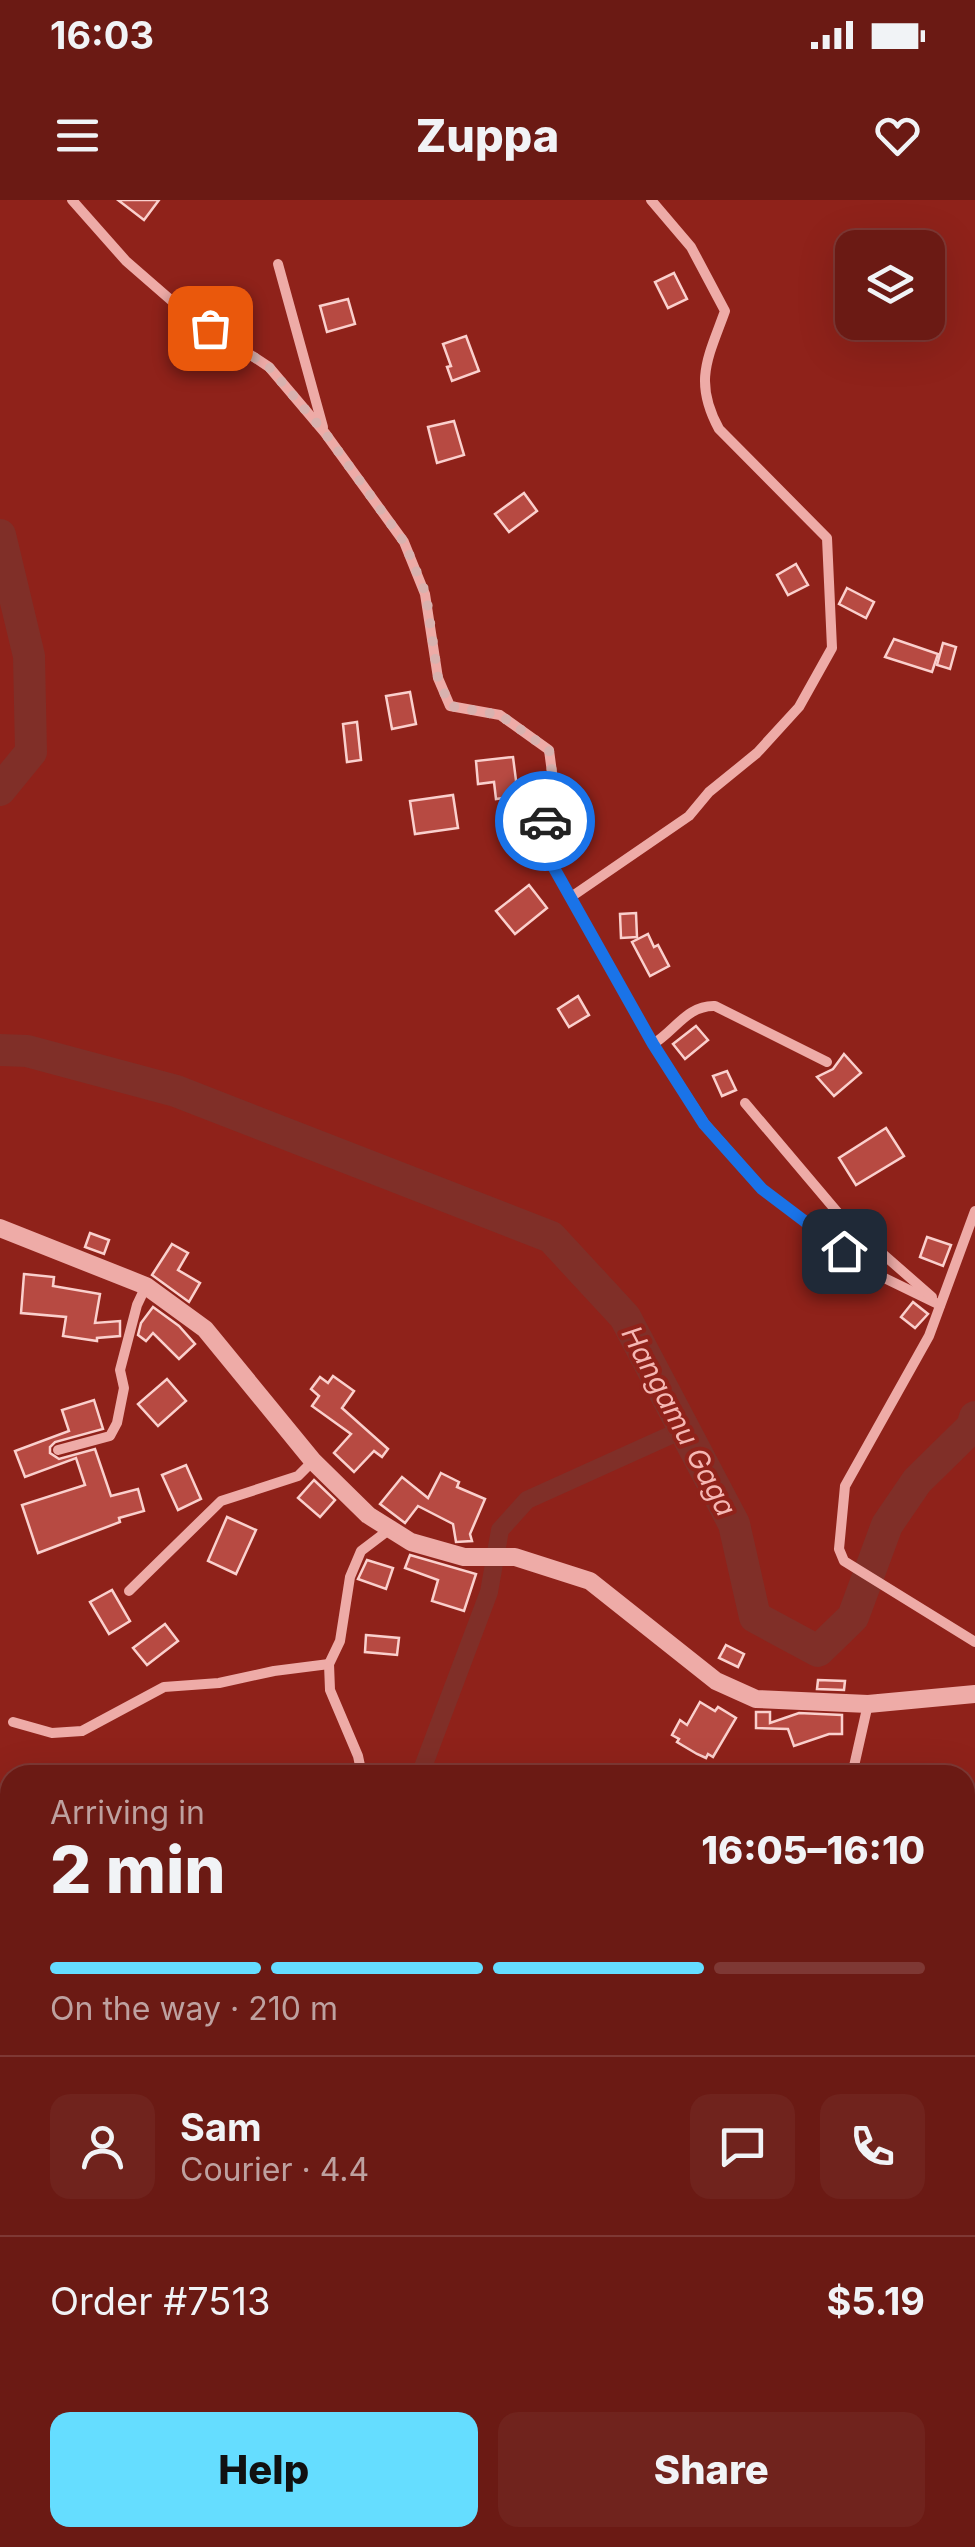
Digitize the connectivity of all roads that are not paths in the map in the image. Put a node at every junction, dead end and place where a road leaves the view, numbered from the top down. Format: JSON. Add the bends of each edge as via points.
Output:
{"nodes":[{"id":1,"x":72,"y":200,"type":"edge"},
{"id":2,"x":651,"y":200,"type":"edge"},
{"id":3,"x":278,"y":264,"type":"dead end"},
{"id":4,"x":325,"y":433,"type":"junction"},
{"id":5,"x":571,"y":897,"type":"junction"},
{"id":6,"x":653,"y":1044,"type":"junction"},
{"id":7,"x":828,"y":1062,"type":"dead end"},
{"id":8,"x":745,"y":1103,"type":"dead end"},
{"id":9,"x":975,"y":1211,"type":"edge"},
{"id":10,"x":0,"y":1228,"type":"edge"},
{"id":11,"x":146,"y":1286,"type":"junction"},
{"id":12,"x":940,"y":1305,"type":"junction"},
{"id":13,"x":58,"y":1450,"type":"dead end"},
{"id":14,"x":313,"y":1462,"type":"junction"},
{"id":15,"x":390,"y":1529,"type":"junction"},
{"id":16,"x":128,"y":1591,"type":"dead end"},
{"id":17,"x":975,"y":1642,"type":"edge"},
{"id":18,"x":330,"y":1664,"type":"junction"},
{"id":19,"x":975,"y":1694,"type":"edge"},
{"id":20,"x":868,"y":1704,"type":"junction"},
{"id":21,"x":13,"y":1722,"type":"dead end"},
{"id":22,"x":360,"y":1765,"type":"edge"},
{"id":23,"x":854,"y":1765,"type":"edge"}],
"edges":[{"from":1,"to":4,"type":"street","via":[[180,308],[269,367]]},
{"from":2,"to":5,"type":"street","via":[[692,247],[726,311],[704,372],[707,407],[827,538],[832,648],[799,706],[757,753],[689,816]]},
{"from":3,"to":4,"type":"street"},
{"from":4,"to":5,"type":"street","via":[[404,542],[426,594],[438,678],[450,706],[500,715],[549,750],[555,795],[545,823],[554,868]]},
{"from":5,"to":6,"type":"street"},
{"from":6,"to":7,"type":"street","via":[[686,1015],[715,1006]]},
{"from":6,"to":12,"type":"street","via":[[704,1124],[762,1189],[872,1272]]},
{"from":8,"to":12,"type":"street","via":[[844,1220]]},
{"from":9,"to":12,"type":"street"},
{"from":10,"to":11,"type":"street"},
{"from":11,"to":13,"type":"street","via":[[120,1370],[124,1388],[117,1423],[110,1436]]},
{"from":11,"to":14,"type":"street","via":[[205,1329]]},
{"from":12,"to":17,"type":"street","via":[[846,1486],[839,1550],[844,1561]]},
{"from":14,"to":15,"type":"street"},
{"from":14,"to":16,"type":"street","via":[[298,1476],[222,1501]]},
{"from":15,"to":18,"type":"street","via":[[361,1550]]},
{"from":15,"to":20,"type":"street","via":[[464,1557],[515,1557],[590,1582],[716,1681],[756,1699]]},
{"from":18,"to":21,"type":"street","via":[[164,1688],[82,1731],[52,1733]]},
{"from":18,"to":22,"type":"street","via":[[330,1690]]},
{"from":19,"to":20,"type":"street"},
{"from":20,"to":23,"type":"street"}]}
